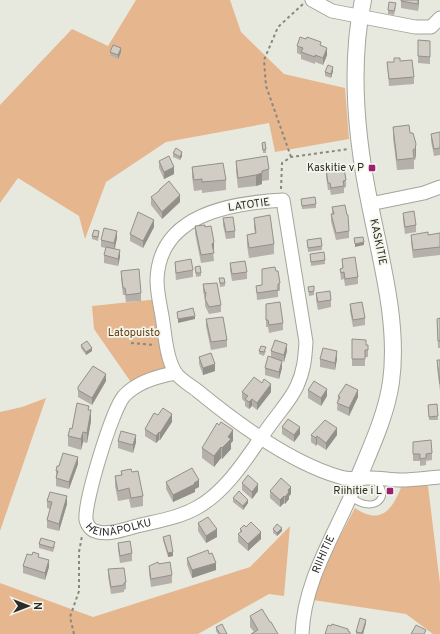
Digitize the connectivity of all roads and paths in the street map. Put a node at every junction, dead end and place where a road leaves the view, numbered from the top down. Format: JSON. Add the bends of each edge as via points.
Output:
{"nodes":[{"id":1,"x":363,"y":0,"type":"edge"},
{"id":2,"x":308,"y":2,"type":"edge"},
{"id":3,"x":365,"y":17,"type":"junction"},
{"id":4,"x":440,"y":18,"type":"edge"},
{"id":5,"x":360,"y":147,"type":"junction"},
{"id":6,"x":291,"y":157,"type":"junction"},
{"id":7,"x":440,"y":186,"type":"edge"},
{"id":8,"x":283,"y":200,"type":"junction"},
{"id":9,"x":370,"y":204,"type":"junction"},
{"id":10,"x":131,"y":343,"type":"dead end"},
{"id":11,"x":168,"y":346,"type":"junction"},
{"id":12,"x":176,"y":373,"type":"junction"},
{"id":13,"x":262,"y":436,"type":"junction"},
{"id":14,"x":440,"y":477,"type":"edge"},
{"id":15,"x":365,"y":478,"type":"junction"},
{"id":16,"x":351,"y":498,"type":"junction"},
{"id":17,"x":86,"y":521,"type":"junction"},
{"id":18,"x":74,"y":634,"type":"edge"},
{"id":19,"x":302,"y":634,"type":"edge"}],
"edges":[{"from":1,"to":3,"type":"street","name":"KASKITIE"},
{"from":2,"to":3,"type":"street","via":[[332,11]]},
{"from":2,"to":6,"type":"path","via":[[278,27],[264,60],[266,86]]},
{"from":3,"to":4,"type":"street","via":[[425,28],[437,23]]},
{"from":3,"to":5,"type":"street","name":"KASKITIE","via":[[355,64]]},
{"from":5,"to":6,"type":"path"},
{"from":5,"to":9,"type":"street","name":"KASKITIE"},
{"from":6,"to":8,"type":"path","via":[[282,163],[280,176]]},
{"from":7,"to":9,"type":"street","via":[[424,193]]},
{"from":8,"to":11,"type":"street","name":"LATOTIE","via":[[229,206],[202,216],[183,227],[167,244],[157,281]]},
{"from":8,"to":13,"type":"street","name":"LATOTIE","via":[[306,342],[305,364],[296,388]]},
{"from":9,"to":15,"type":"street","name":"KASKITIE","via":[[383,263],[393,346],[391,382]]},
{"from":10,"to":11,"type":"path"},
{"from":11,"to":12,"type":"street","name":"LATOTIE"},
{"from":12,"to":13,"type":"street","via":[[239,423]]},
{"from":12,"to":17,"type":"street","name":"HEINÄPOLKU","via":[[166,374],[142,384],[125,395],[118,404],[86,509]]},
{"from":13,"to":15,"type":"street","via":[[307,464],[341,477]]},
{"from":13,"to":17,"type":"street","name":"HEINÄPOLKU","via":[[220,490],[187,513],[110,532],[96,532]]},
{"from":14,"to":15,"type":"street","via":[[401,480]]},
{"from":15,"to":16,"type":"street","name":"RIIHITIE"},
{"from":15,"to":16,"type":"lane","via":[[382,486],[382,497],[366,504]]},
{"from":16,"to":19,"type":"street","name":"RIIHITIE","via":[[314,575]]},
{"from":17,"to":18,"type":"path","via":[[79,547],[79,591],[70,616]]}]}
